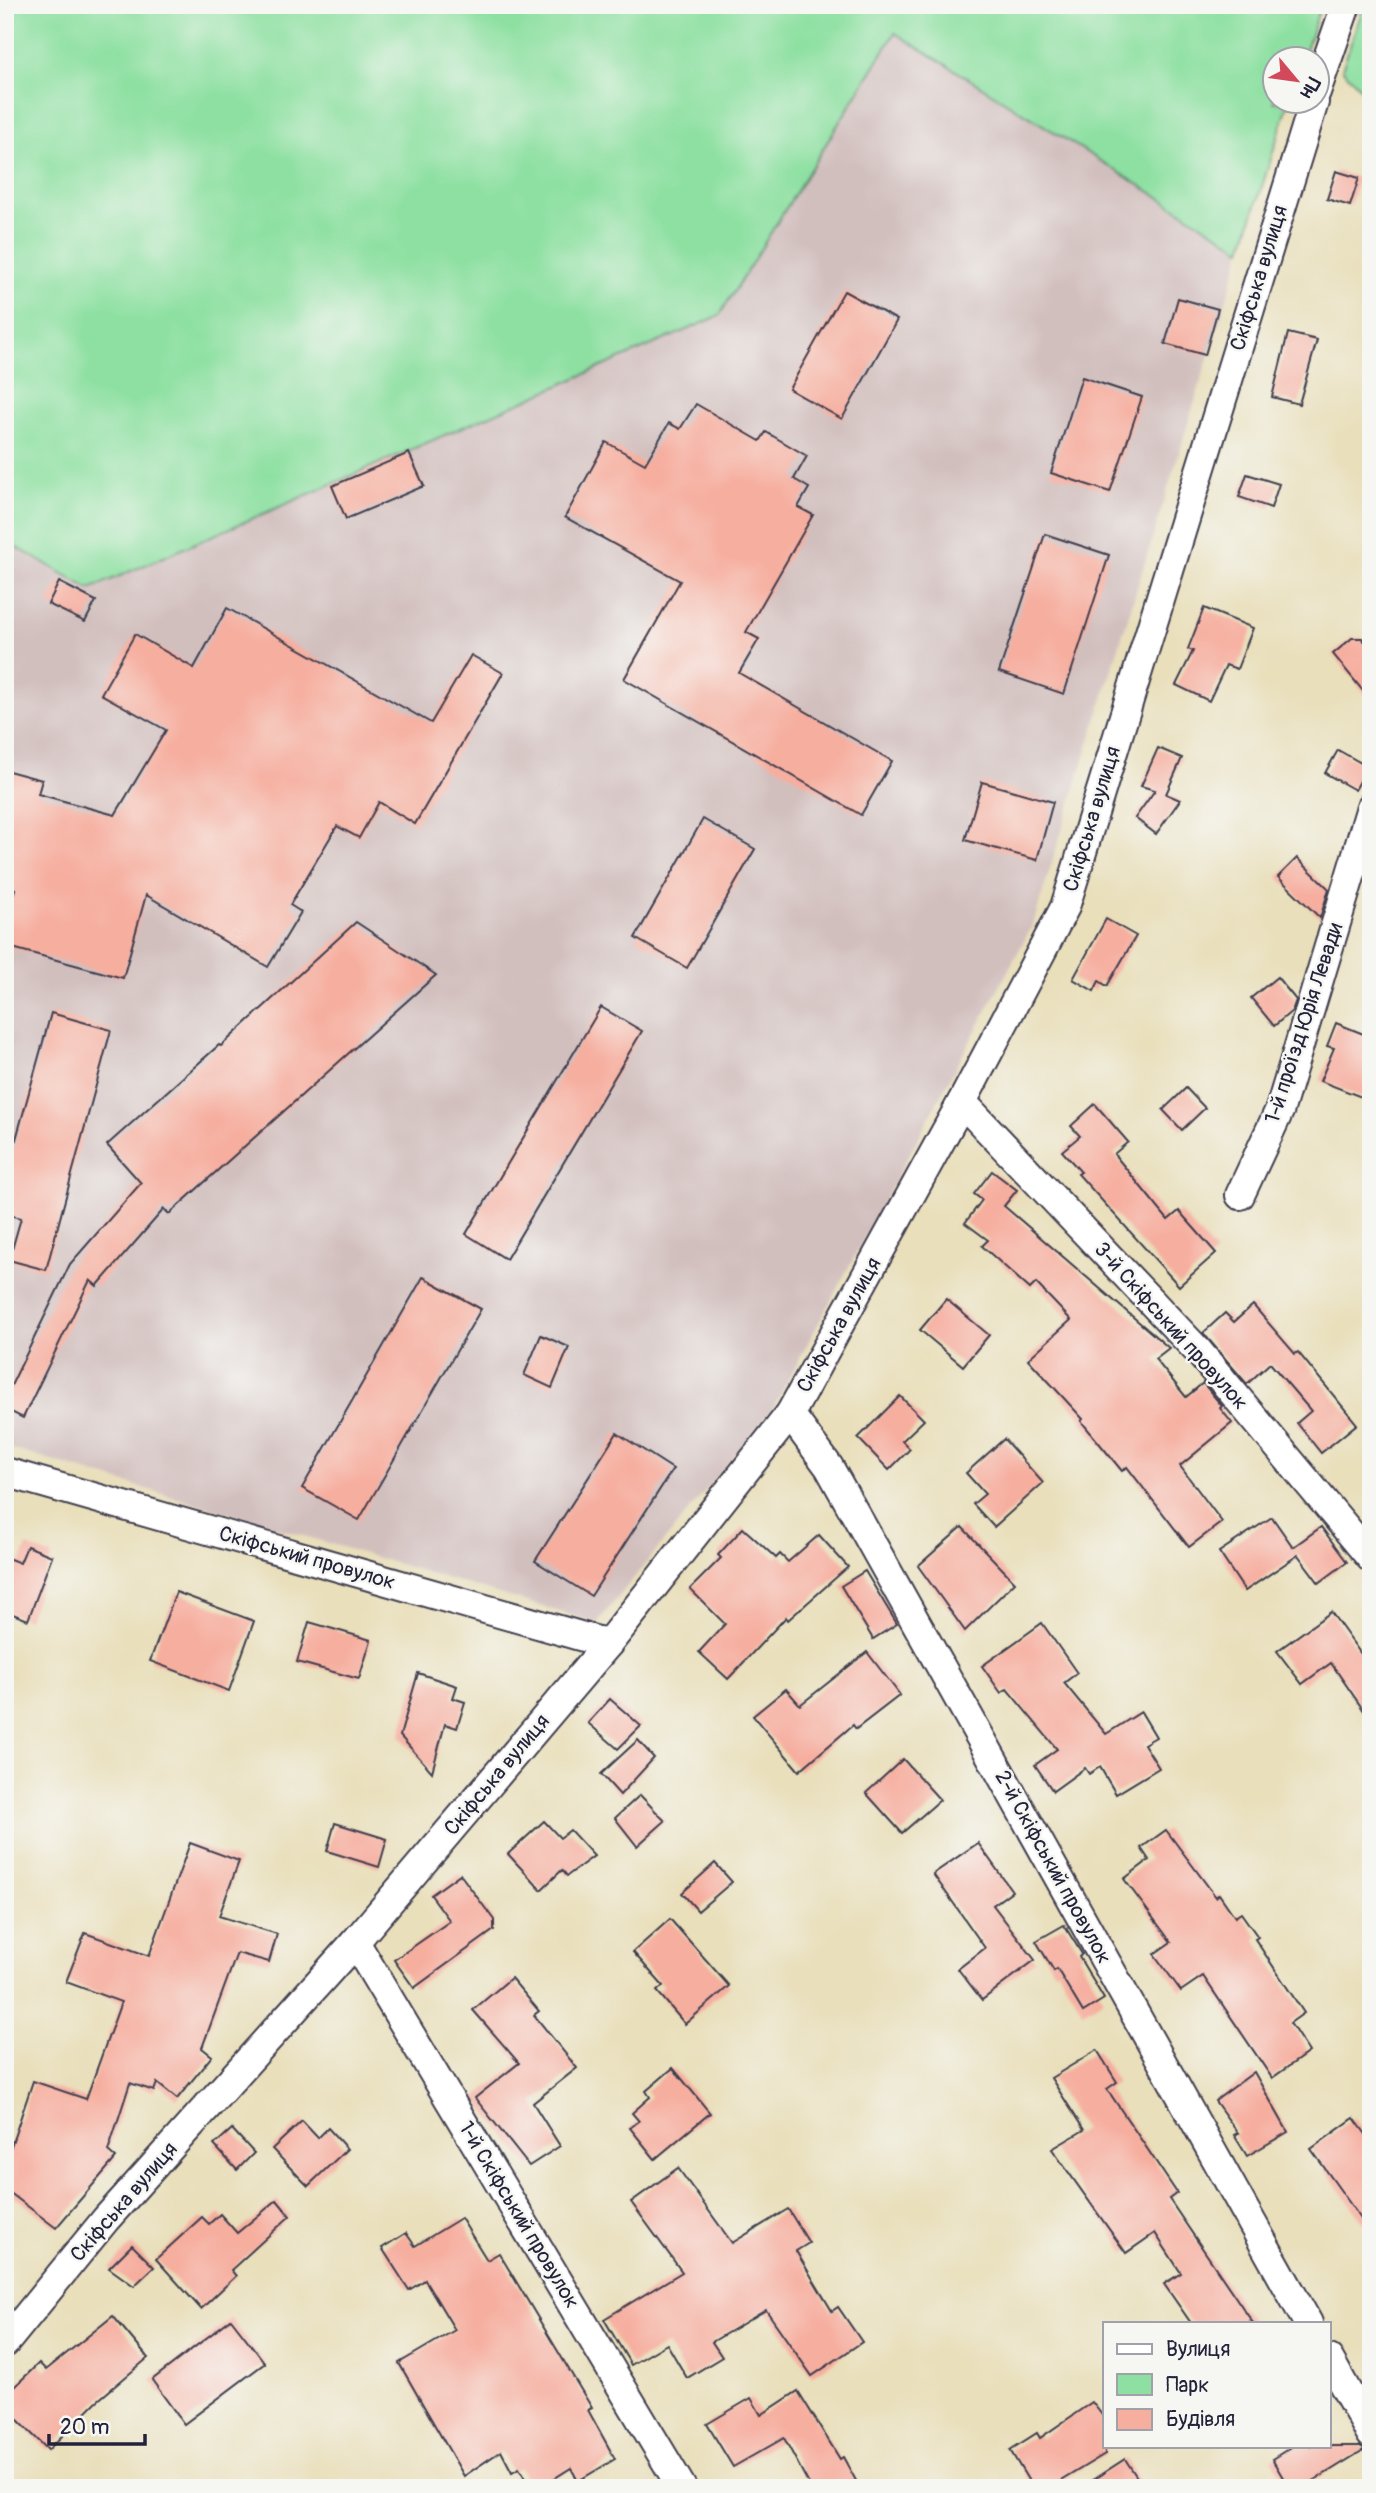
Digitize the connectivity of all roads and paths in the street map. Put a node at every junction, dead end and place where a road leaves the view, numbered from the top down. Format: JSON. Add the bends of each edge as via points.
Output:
{"nodes":[{"id":1,"x":1346,"y":5,"type":"edge"},
{"id":2,"x":1330,"y":53,"type":"edge"},
{"id":3,"x":1310,"y":116,"type":"edge"},
{"id":4,"x":1371,"y":807,"type":"edge"},
{"id":5,"x":962,"y":1102,"type":"junction"},
{"id":6,"x":1240,"y":1195,"type":"dead end"},
{"id":7,"x":790,"y":1414,"type":"junction"},
{"id":8,"x":5,"y":1472,"type":"edge"},
{"id":9,"x":1371,"y":1558,"type":"edge"},
{"id":10,"x":608,"y":1644,"type":"junction"},
{"id":11,"x":355,"y":1942,"type":"junction"},
{"id":12,"x":1307,"y":2322,"type":"edge"},
{"id":13,"x":5,"y":2343,"type":"edge"},
{"id":14,"x":1330,"y":2361,"type":"edge"},
{"id":15,"x":1371,"y":2434,"type":"edge"},
{"id":16,"x":682,"y":2488,"type":"edge"}],
"edges":[{"from":1,"to":2,"type":"street"},
{"from":3,"to":5,"type":"street","name":"Скіфська вулиця","via":[[1065,907]]},
{"from":4,"to":6,"type":"street","name":"1-й проїзд Юрія Левади","via":[[1280,1108]]},
{"from":5,"to":7,"type":"street","name":"Скіфська вулиця"},
{"from":5,"to":9,"type":"street","name":"3-й Скіфський провулок","via":[[1198,1351]]},
{"from":7,"to":10,"type":"street","name":"Скіфська вулиця"},
{"from":7,"to":12,"type":"street","name":"2-й Скіфський провулок","via":[[829,1467]]},
{"from":8,"to":10,"type":"street","name":"Скіфський провулок"},
{"from":10,"to":11,"type":"street","name":"Скіфська вулиця"},
{"from":11,"to":13,"type":"street","name":"Скіфська вулиця","via":[[106,2220]]},
{"from":11,"to":16,"type":"street","name":"1-й Скіфський провулок"},
{"from":14,"to":15,"type":"street"}]}
